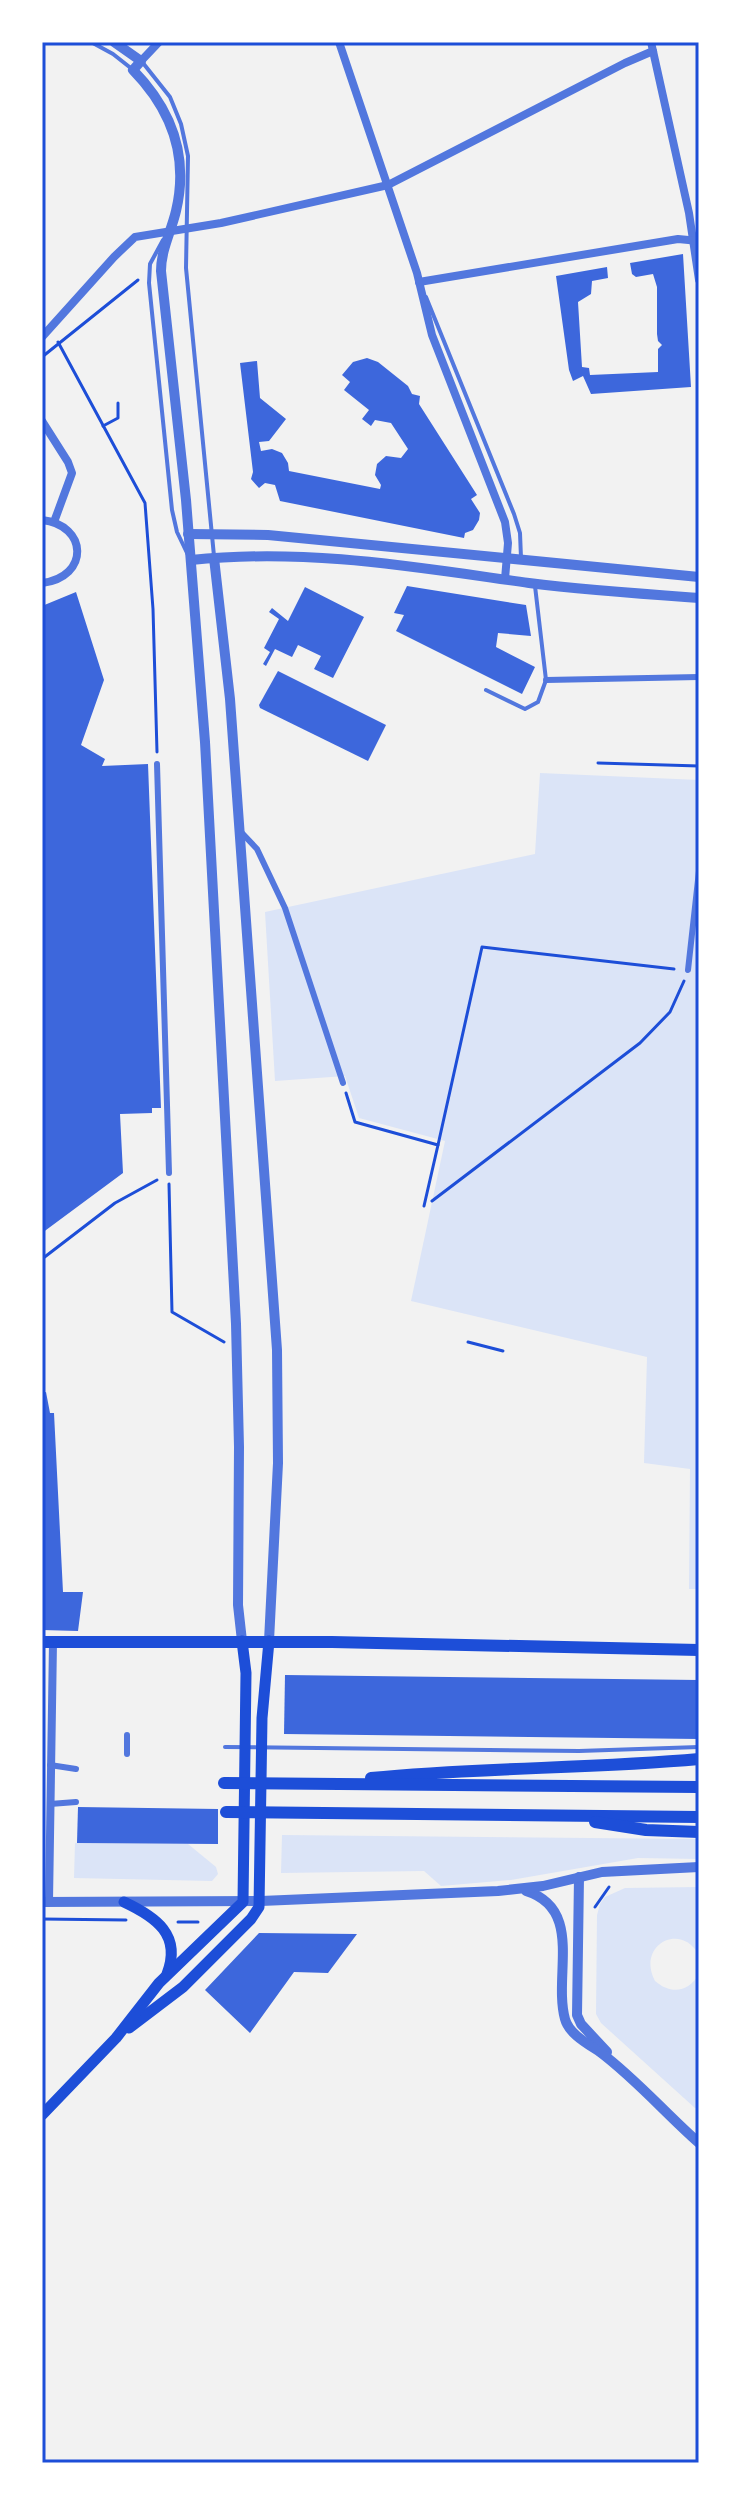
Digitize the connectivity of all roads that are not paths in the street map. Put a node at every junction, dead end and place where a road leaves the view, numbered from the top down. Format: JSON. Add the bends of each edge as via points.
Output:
{"nodes":[{"id":1,"x":91,"y":42,"type":"edge"},
{"id":2,"x":114,"y":42,"type":"edge"},
{"id":3,"x":159,"y":42,"type":"edge"},
{"id":4,"x":339,"y":42,"type":"edge"},
{"id":5,"x":652,"y":47,"type":"edge"},
{"id":6,"x":137,"y":66,"type":"junction"},
{"id":7,"x":388,"y":185,"type":"junction"},
{"id":8,"x":188,"y":229,"type":"junction"},
{"id":9,"x":170,"y":232,"type":"junction"},
{"id":10,"x":697,"y":241,"type":"edge"},
{"id":11,"x":699,"y":280,"type":"edge"},
{"id":12,"x":419,"y":282,"type":"junction"},
{"id":13,"x":42,"y":337,"type":"edge"},
{"id":14,"x":42,"y":421,"type":"edge"},
{"id":15,"x":42,"y":520,"type":"edge"},
{"id":16,"x":54,"y":522,"type":"junction"},
{"id":17,"x":211,"y":533,"type":"junction"},
{"id":18,"x":188,"y":534,"type":"junction"},
{"id":19,"x":214,"y":558,"type":"junction"},
{"id":20,"x":508,"y":559,"type":"junction"},
{"id":21,"x":191,"y":560,"type":"junction"},
{"id":22,"x":521,"y":560,"type":"junction"},
{"id":23,"x":699,"y":577,"type":"edge"},
{"id":24,"x":505,"y":579,"type":"junction"},
{"id":25,"x":42,"y":583,"type":"edge"},
{"id":26,"x":534,"y":583,"type":"junction"},
{"id":27,"x":699,"y":598,"type":"edge"},
{"id":28,"x":699,"y":677,"type":"edge"},
{"id":29,"x":546,"y":680,"type":"junction"},
{"id":30,"x":486,"y":690,"type":"dead end"},
{"id":31,"x":157,"y":764,"type":"road end"},
{"id":32,"x":238,"y":828,"type":"junction"},
{"id":33,"x":699,"y":871,"type":"edge"},
{"id":34,"x":688,"y":970,"type":"road end"},
{"id":35,"x":343,"y":1083,"type":"road end"},
{"id":36,"x":169,"y":1173,"type":"road end"},
{"id":37,"x":242,"y":1641,"type":"junction"},
{"id":38,"x":269,"y":1641,"type":"junction"},
{"id":39,"x":48,"y":1642,"type":"edge"},
{"id":40,"x":699,"y":1650,"type":"edge"},
{"id":41,"x":127,"y":1735,"type":"dead end"},
{"id":42,"x":225,"y":1747,"type":"dead end"},
{"id":43,"x":699,"y":1747,"type":"edge"},
{"id":44,"x":127,"y":1754,"type":"dead end"},
{"id":45,"x":699,"y":1759,"type":"edge"},
{"id":46,"x":50,"y":1765,"type":"junction"},
{"id":47,"x":76,"y":1769,"type":"dead end"},
{"id":48,"x":224,"y":1783,"type":"dead end"},
{"id":49,"x":298,"y":1783,"type":"junction"},
{"id":50,"x":699,"y":1787,"type":"edge"},
{"id":51,"x":76,"y":1802,"type":"dead end"},
{"id":52,"x":50,"y":1804,"type":"junction"},
{"id":53,"x":226,"y":1812,"type":"dead end"},
{"id":54,"x":556,"y":1815,"type":"junction"},
{"id":55,"x":699,"y":1817,"type":"edge"},
{"id":56,"x":699,"y":1832,"type":"edge"},
{"id":57,"x":699,"y":1867,"type":"edge"},
{"id":58,"x":579,"y":1877,"type":"junction"},
{"id":59,"x":520,"y":1889,"type":"junction"},
{"id":60,"x":261,"y":1901,"type":"junction"},
{"id":61,"x":46,"y":1902,"type":"edge"},
{"id":62,"x":124,"y":1902,"type":"junction"},
{"id":63,"x":243,"y":1902,"type":"junction"},
{"id":64,"x":164,"y":1978,"type":"junction"},
{"id":65,"x":116,"y":2038,"type":"junction"},
{"id":66,"x":619,"y":2067,"type":"junction"},
{"id":67,"x":42,"y":2115,"type":"edge"},
{"id":68,"x":697,"y":2137,"type":"edge"}],
"edges":[{"from":1,"to":6,"type":"lane"},
{"from":2,"to":6,"type":"street"},
{"from":3,"to":6,"type":"street"},
{"from":4,"to":7,"type":"street"},
{"from":5,"to":7,"type":"street"},
{"from":5,"to":10,"type":"street"},
{"from":6,"to":8,"type":"lane","via":[[166,90],[178,114],[188,156]]},
{"from":6,"to":9,"type":"street","via":[[172,127],[179,175]]},
{"from":7,"to":8,"type":"street"},
{"from":7,"to":12,"type":"street"},
{"from":8,"to":9,"type":"street"},
{"from":8,"to":17,"type":"lane","via":[[187,278]]},
{"from":9,"to":13,"type":"street","via":[[132,239]]},
{"from":9,"to":18,"type":"street","via":[[161,271]]},
{"from":9,"to":21,"type":"lane","via":[[152,258],[149,283],[172,510]]},
{"from":10,"to":11,"type":"street"},
{"from":10,"to":12,"type":"street","via":[[678,239]]},
{"from":12,"to":20,"type":"street","via":[[432,335],[505,522]]},
{"from":12,"to":22,"type":"lane","via":[[514,514]]},
{"from":14,"to":16,"type":"street","via":[[72,473]]},
{"from":15,"to":16,"type":"street"},
{"from":16,"to":25,"type":"street","via":[[71,533],[76,558],[63,578]]},
{"from":17,"to":18,"type":"street"},
{"from":17,"to":19,"type":"lane"},
{"from":17,"to":20,"type":"street"},
{"from":18,"to":21,"type":"street"},
{"from":19,"to":21,"type":"street"},
{"from":19,"to":24,"type":"street","via":[[315,556]]},
{"from":19,"to":32,"type":"street"},
{"from":20,"to":22,"type":"street"},
{"from":20,"to":24,"type":"street"},
{"from":21,"to":37,"type":"street","via":[[238,1366]]},
{"from":22,"to":23,"type":"street"},
{"from":24,"to":26,"type":"street"},
{"from":26,"to":27,"type":"street"},
{"from":26,"to":29,"type":"lane"},
{"from":28,"to":29,"type":"street"},
{"from":29,"to":30,"type":"lane","via":[[538,702],[525,709]]},
{"from":31,"to":36,"type":"street"},
{"from":32,"to":35,"type":"street","via":[[257,849],[285,908]]},
{"from":32,"to":38,"type":"street","via":[[278,1376]]},
{"from":33,"to":34,"type":"street"},
{"from":37,"to":38,"type":"main road"},
{"from":37,"to":39,"type":"main road"},
{"from":37,"to":63,"type":"main road"},
{"from":38,"to":40,"type":"main road"},
{"from":38,"to":60,"type":"main road","via":[[262,1729]]},
{"from":39,"to":46,"type":"street"},
{"from":41,"to":44,"type":"street"},
{"from":42,"to":43,"type":"lane"},
{"from":45,"to":49,"type":"main road"},
{"from":46,"to":47,"type":"street"},
{"from":46,"to":52,"type":"street"},
{"from":48,"to":49,"type":"main road"},
{"from":49,"to":50,"type":"main road"},
{"from":51,"to":52,"type":"street"},
{"from":52,"to":61,"type":"street"},
{"from":53,"to":54,"type":"main road"},
{"from":54,"to":55,"type":"main road"},
{"from":54,"to":56,"type":"main road","via":[[646,1830]]},
{"from":57,"to":58,"type":"street"},
{"from":58,"to":59,"type":"street"},
{"from":58,"to":66,"type":"street","via":[[577,2015]]},
{"from":59,"to":60,"type":"street"},
{"from":59,"to":66,"type":"street","via":[[545,1899],[557,1913],[568,2026]]},
{"from":60,"to":63,"type":"street"},
{"from":60,"to":65,"type":"main road","via":[[251,1919],[183,1987]]},
{"from":61,"to":62,"type":"street"},
{"from":62,"to":63,"type":"street"},
{"from":62,"to":64,"type":"main road","via":[[152,1917],[166,1932],[171,1957]]},
{"from":63,"to":64,"type":"main road"},
{"from":64,"to":65,"type":"main road"},
{"from":65,"to":67,"type":"main road"},
{"from":66,"to":68,"type":"street"}]}
